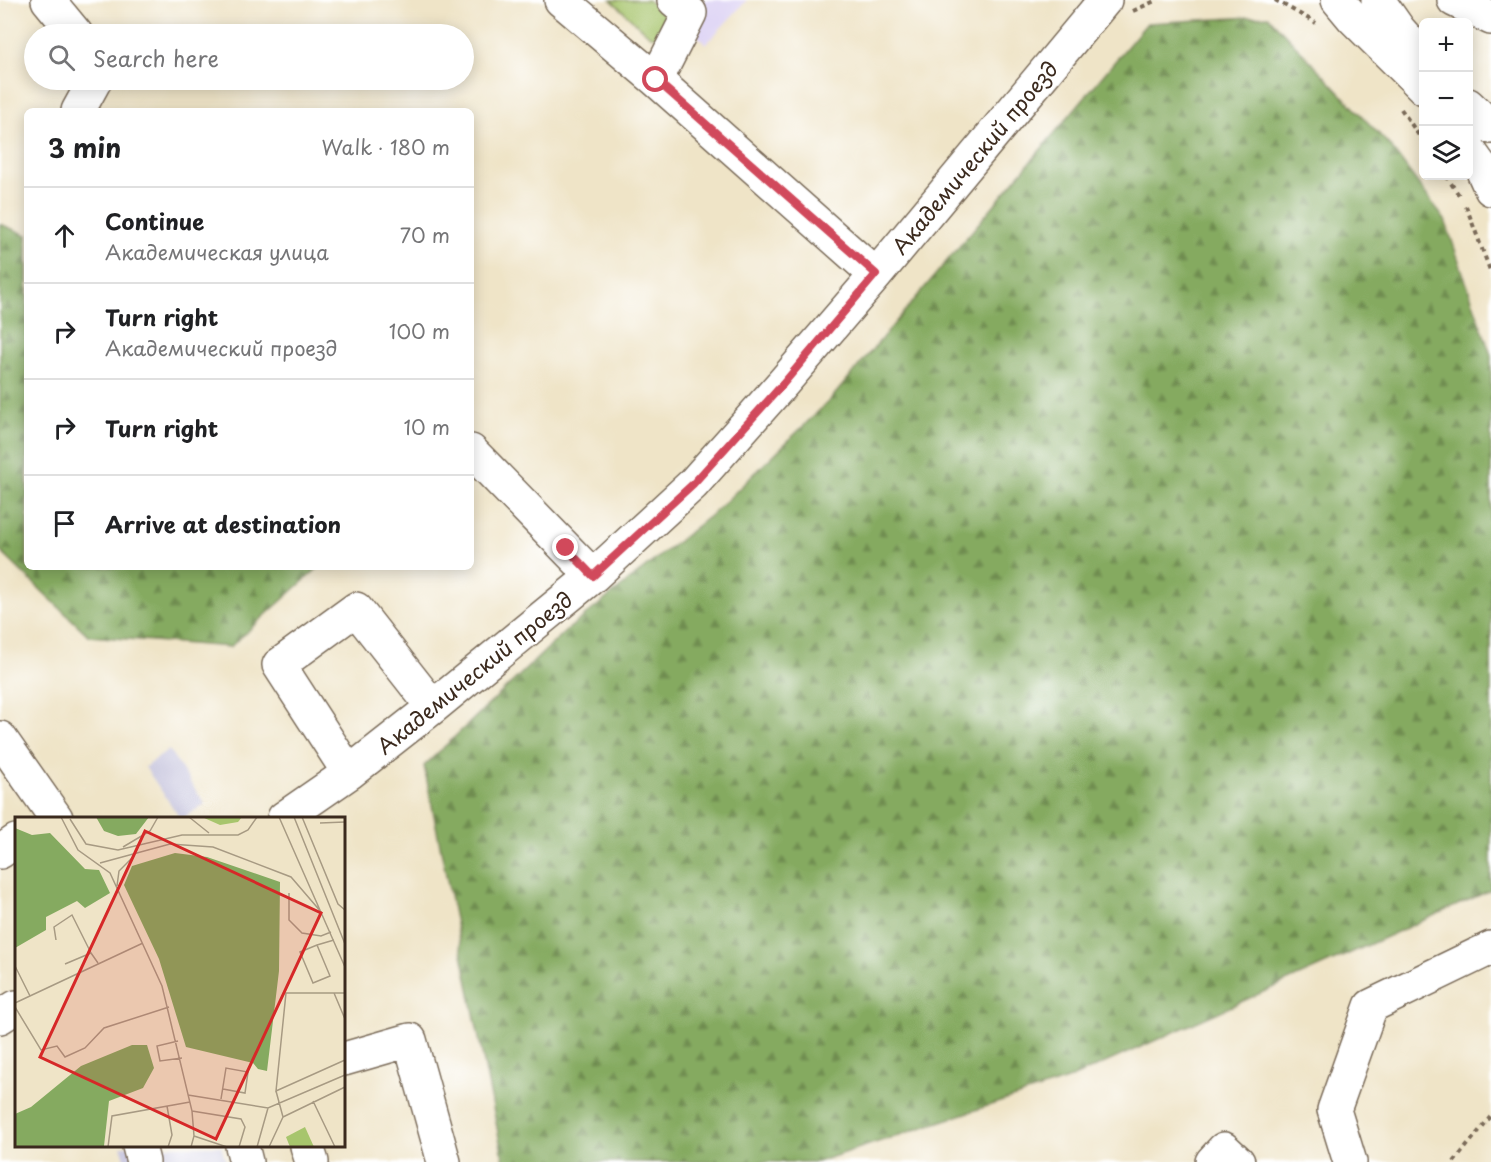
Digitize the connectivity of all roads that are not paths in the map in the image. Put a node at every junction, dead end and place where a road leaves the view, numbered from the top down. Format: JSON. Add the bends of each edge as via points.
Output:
{"nodes":[{"id":1,"x":48,"y":0,"type":"edge"},
{"id":2,"x":561,"y":0,"type":"edge"},
{"id":3,"x":1105,"y":0,"type":"edge"},
{"id":4,"x":1454,"y":0,"type":"edge"},
{"id":5,"x":689,"y":4,"type":"edge"},
{"id":6,"x":1349,"y":4,"type":"edge"},
{"id":7,"x":1491,"y":18,"type":"edge"},
{"id":8,"x":68,"y":24,"type":"edge"},
{"id":9,"x":1419,"y":52,"type":"edge"},
{"id":10,"x":1419,"y":62,"type":"edge"},
{"id":11,"x":656,"y":80,"type":"junction"},
{"id":12,"x":1419,"y":82,"type":"edge"},
{"id":13,"x":90,"y":90,"type":"edge"},
{"id":14,"x":80,"y":108,"type":"edge"},
{"id":15,"x":1473,"y":110,"type":"edge"},
{"id":16,"x":1491,"y":127,"type":"edge"},
{"id":17,"x":1473,"y":156,"type":"edge"},
{"id":18,"x":1491,"y":189,"type":"edge"},
{"id":19,"x":876,"y":274,"type":"junction"},
{"id":20,"x":474,"y":454,"type":"edge"},
{"id":21,"x":593,"y":576,"type":"junction"},
{"id":22,"x":433,"y":707,"type":"junction"},
{"id":23,"x":0,"y":738,"type":"edge"},
{"id":24,"x":349,"y":773,"type":"junction"},
{"id":25,"x":53,"y":817,"type":"edge"},
{"id":26,"x":287,"y":817,"type":"edge"},
{"id":27,"x":15,"y":842,"type":"edge"},
{"id":28,"x":0,"y":852,"type":"edge"},
{"id":29,"x":1491,"y":948,"type":"edge"},
{"id":30,"x":15,"y":1008,"type":"edge"},
{"id":31,"x":0,"y":1017,"type":"edge"},
{"id":32,"x":345,"y":1059,"type":"edge"},
{"id":33,"x":139,"y":1147,"type":"edge"},
{"id":34,"x":242,"y":1147,"type":"edge"},
{"id":35,"x":307,"y":1147,"type":"edge"},
{"id":36,"x":143,"y":1162,"type":"edge"},
{"id":37,"x":246,"y":1162,"type":"edge"},
{"id":38,"x":312,"y":1162,"type":"edge"},
{"id":39,"x":444,"y":1162,"type":"edge"},
{"id":40,"x":1212,"y":1162,"type":"edge"},
{"id":41,"x":1238,"y":1162,"type":"edge"},
{"id":42,"x":1350,"y":1162,"type":"edge"}],
"edges":[{"from":1,"to":8,"type":"street"},
{"from":2,"to":11,"type":"street"},
{"from":3,"to":19,"type":"street","name":"Академический проезд"},
{"from":4,"to":7,"type":"street"},
{"from":5,"to":11,"type":"street"},
{"from":6,"to":9,"type":"street","via":[[1399,30]]},
{"from":6,"to":10,"type":"street"},
{"from":6,"to":12,"type":"street"},
{"from":11,"to":19,"type":"street"},
{"from":13,"to":14,"type":"street"},
{"from":15,"to":16,"type":"street"},
{"from":17,"to":18,"type":"street"},
{"from":19,"to":21,"type":"street","name":"Академический проезд","via":[[693,484]]},
{"from":20,"to":21,"type":"street"},
{"from":21,"to":22,"type":"street","name":"Академический проезд"},
{"from":22,"to":24,"type":"street","name":"Академический проезд"},
{"from":22,"to":24,"type":"street","via":[[356,609],[279,665]]},
{"from":23,"to":25,"type":"street"},
{"from":24,"to":26,"type":"street","name":"Академический проезд"},
{"from":27,"to":28,"type":"street"},
{"from":29,"to":42,"type":"street","via":[[1371,1005],[1334,1110]]},
{"from":30,"to":31,"type":"street"},
{"from":32,"to":39,"type":"street","via":[[410,1040]]},
{"from":33,"to":36,"type":"street"},
{"from":34,"to":37,"type":"street"},
{"from":35,"to":38,"type":"street"},
{"from":40,"to":41,"type":"street","via":[[1224,1149]]}]}
